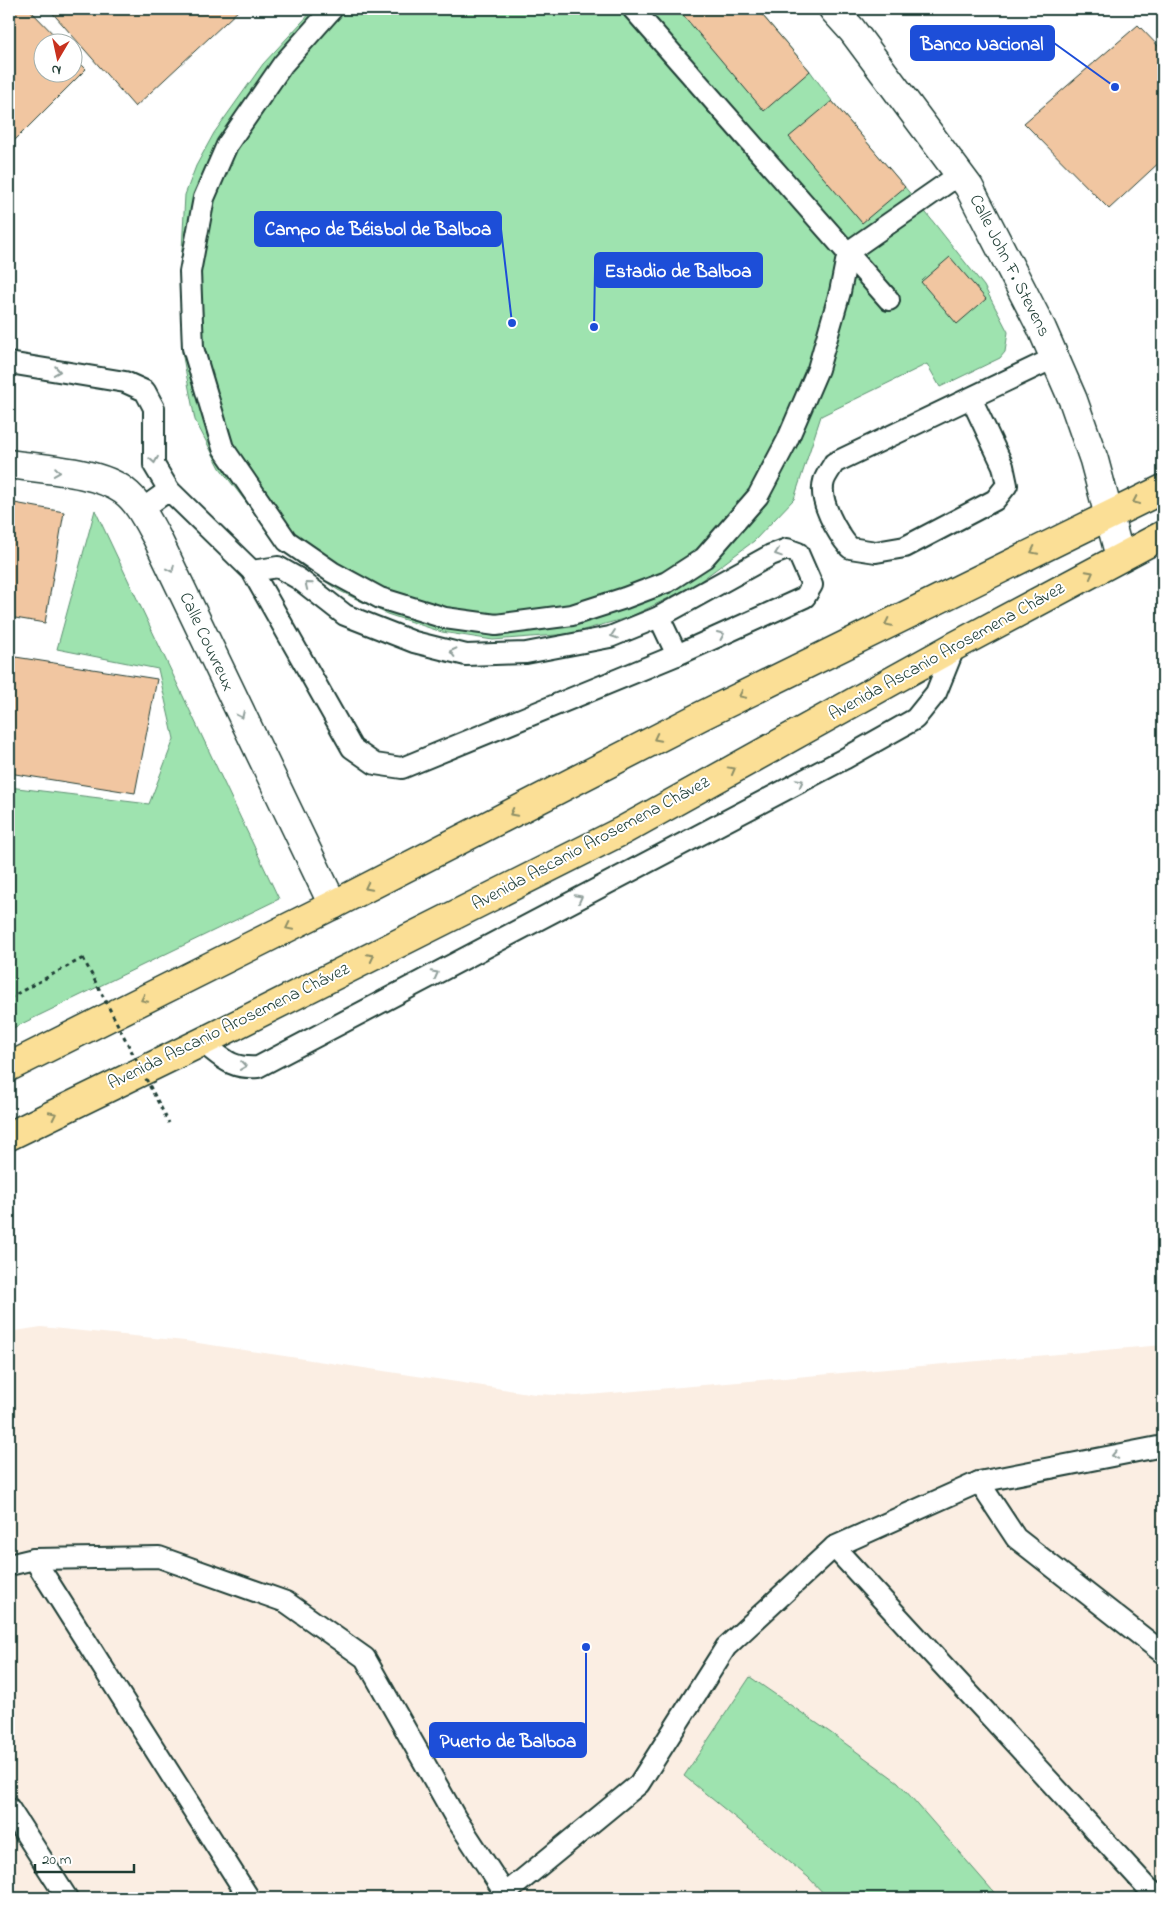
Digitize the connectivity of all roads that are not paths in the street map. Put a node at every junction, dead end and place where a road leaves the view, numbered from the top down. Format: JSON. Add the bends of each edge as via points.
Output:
{"nodes":[{"id":1,"x":332,"y":9,"type":"edge"},
{"id":2,"x":633,"y":9,"type":"edge"},
{"id":3,"x":833,"y":9,"type":"edge"},
{"id":4,"x":960,"y":174,"type":"junction"},
{"id":5,"x":848,"y":252,"type":"junction"},
{"id":6,"x":889,"y":300,"type":"dead end"},
{"id":7,"x":1054,"y":358,"type":"junction"},
{"id":8,"x":9,"y":363,"type":"edge"},
{"id":9,"x":971,"y":398,"type":"junction"},
{"id":10,"x":9,"y":464,"type":"edge"},
{"id":11,"x":1163,"y":489,"type":"edge"},
{"id":12,"x":168,"y":490,"type":"junction"},
{"id":13,"x":141,"y":510,"type":"junction"},
{"id":14,"x":1109,"y":514,"type":"junction"},
{"id":15,"x":1163,"y":535,"type":"edge"},
{"id":16,"x":1163,"y":545,"type":"edge"},
{"id":17,"x":1120,"y":557,"type":"junction"},
{"id":18,"x":252,"y":571,"type":"junction"},
{"id":19,"x":659,"y":617,"type":"junction"},
{"id":20,"x":955,"y":646,"type":"junction"},
{"id":21,"x":677,"y":655,"type":"junction"},
{"id":22,"x":333,"y":905,"type":"junction"},
{"id":23,"x":202,"y":1042,"type":"junction"},
{"id":24,"x":9,"y":1066,"type":"edge"},
{"id":25,"x":9,"y":1136,"type":"edge"},
{"id":26,"x":1163,"y":1446,"type":"edge"},
{"id":27,"x":979,"y":1482,"type":"junction"},
{"id":28,"x":834,"y":1547,"type":"junction"},
{"id":29,"x":34,"y":1559,"type":"junction"},
{"id":30,"x":9,"y":1565,"type":"edge"},
{"id":31,"x":1163,"y":1653,"type":"edge"},
{"id":32,"x":9,"y":1808,"type":"edge"},
{"id":33,"x":507,"y":1896,"type":"edge"},
{"id":34,"x":67,"y":1898,"type":"edge"},
{"id":35,"x":249,"y":1898,"type":"edge"},
{"id":36,"x":1160,"y":1898,"type":"edge"}],
"edges":[{"from":1,"to":5,"type":"lane","via":[[283,64],[232,137],[204,198],[190,272],[193,348],[223,448],[287,541],[332,572],[380,598],[445,618],[506,624],[572,615],[625,598],[667,582],[704,558],[758,496],[787,441],[818,369]]},
{"from":2,"to":5,"type":"lane"},
{"from":3,"to":4,"type":"street","name":"Calle John F. Stevens"},
{"from":4,"to":5,"type":"lane"},
{"from":4,"to":7,"type":"street","name":"Calle John F. Stevens","via":[[1042,328]]},
{"from":5,"to":6,"type":"lane"},
{"from":7,"to":9,"type":"lane"},
{"from":7,"to":14,"type":"street","name":"Calle John F. Stevens","via":[[1073,400]]},
{"from":8,"to":12,"type":"lane","one_way":true,"via":[[125,382],[145,391],[154,408],[154,465]]},
{"from":9,"to":9,"type":"lane","via":[[834,463],[824,481],[825,506],[850,548],[876,552],[905,546],[996,500],[1007,485],[1002,466]]},
{"from":10,"to":13,"type":"street","name":"Calle Couvreux","one_way":true,"via":[[98,478],[124,491]]},
{"from":11,"to":14,"type":"main road","one_way":true},
{"from":12,"to":13,"type":"lane"},
{"from":12,"to":18,"type":"lane"},
{"from":13,"to":22,"type":"street","name":"Calle Couvreux","one_way":true},
{"from":14,"to":17,"type":"street","name":"Calle John F. Stevens"},
{"from":14,"to":22,"type":"main road","one_way":true,"via":[[700,716]]},
{"from":15,"to":17,"type":"main road","name":"Avenida Ascanio Arosemena Chávez"},
{"from":16,"to":17,"type":"main road"},
{"from":20,"to":17,"type":"main road","name":"Avenida Ascanio Arosemena Chávez","one_way":true},
{"from":19,"to":18,"type":"lane","one_way":true,"via":[[610,637],[536,652],[466,655],[414,642],[345,615],[278,567]]},
{"from":18,"to":21,"type":"lane","via":[[352,748],[375,764],[402,768]]},
{"from":19,"to":21,"type":"lane"},
{"from":21,"to":19,"type":"lane","one_way":true,"via":[[805,598],[812,585],[808,572],[798,553],[787,549],[771,554]]},
{"from":23,"to":20,"type":"main road","name":"Avenida Ascanio Arosemena Chávez","one_way":true,"via":[[622,831]]},
{"from":23,"to":20,"type":"lane","one_way":true,"via":[[230,1064],[243,1068],[258,1067],[844,759],[915,719],[936,693]]},
{"from":22,"to":24,"type":"main road","one_way":true},
{"from":25,"to":23,"type":"main road","name":"Avenida Ascanio Arosemena Chávez","one_way":true},
{"from":26,"to":27,"type":"lane","one_way":true},
{"from":27,"to":28,"type":"lane"},
{"from":27,"to":31,"type":"lane","via":[[1016,1538]]},
{"from":28,"to":33,"type":"lane","via":[[726,1647],[640,1784]]},
{"from":28,"to":36,"type":"lane"},
{"from":29,"to":30,"type":"lane"},
{"from":29,"to":33,"type":"lane","via":[[159,1557],[286,1602],[365,1658],[455,1817]]},
{"from":29,"to":35,"type":"lane"},
{"from":32,"to":34,"type":"lane"}]}
